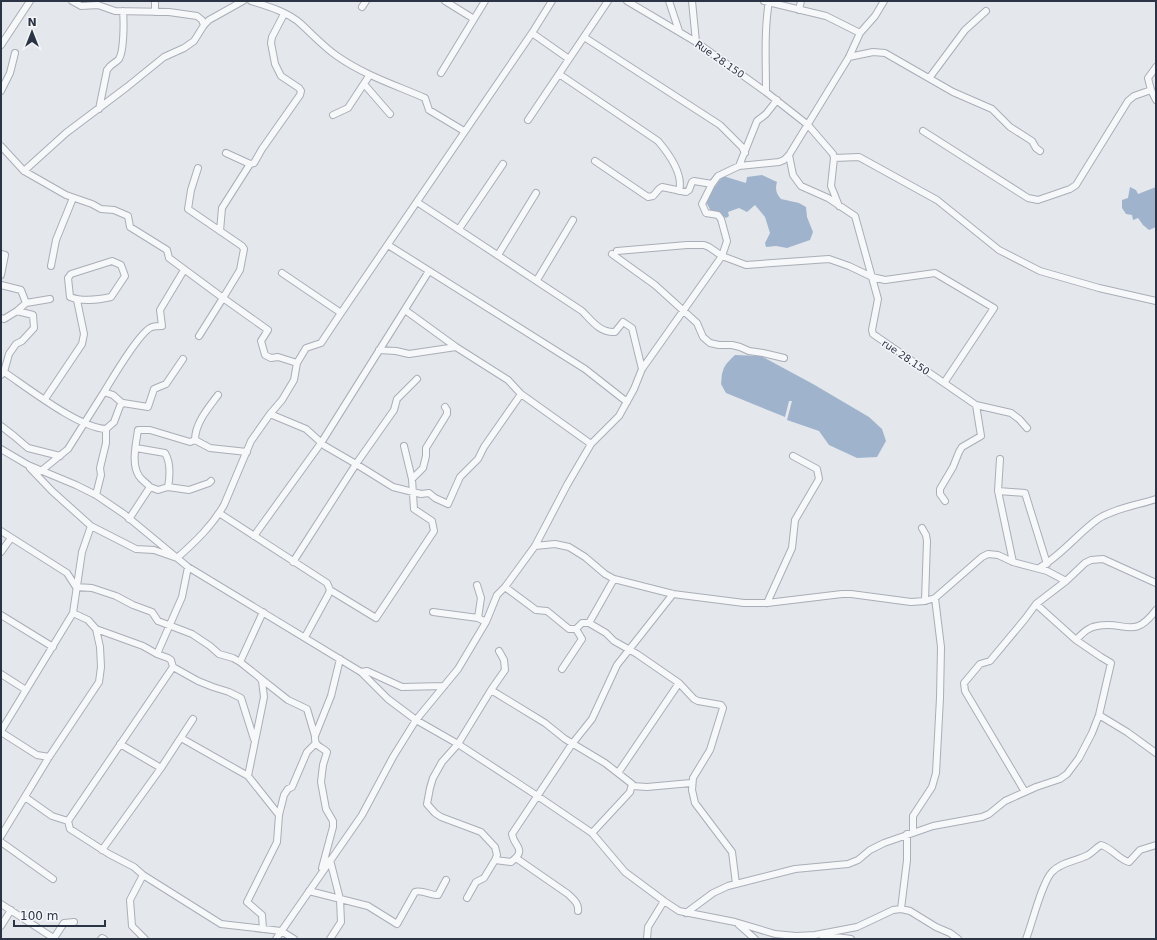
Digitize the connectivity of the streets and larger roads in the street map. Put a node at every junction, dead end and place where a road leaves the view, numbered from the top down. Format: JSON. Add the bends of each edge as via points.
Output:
{"nodes":[{"id":1,"x":30,"y":1,"type":"edge"},
{"id":2,"x":72,"y":1,"type":"edge"},
{"id":3,"x":155,"y":1,"type":"edge"},
{"id":4,"x":243,"y":1,"type":"edge"},
{"id":5,"x":251,"y":1,"type":"edge"},
{"id":6,"x":366,"y":1,"type":"edge"},
{"id":7,"x":445,"y":1,"type":"edge"},
{"id":8,"x":486,"y":1,"type":"edge"},
{"id":9,"x":552,"y":1,"type":"edge"},
{"id":10,"x":608,"y":1,"type":"edge"},
{"id":11,"x":627,"y":1,"type":"edge"},
{"id":12,"x":669,"y":1,"type":"edge"},
{"id":13,"x":692,"y":1,"type":"edge"},
{"id":14,"x":767,"y":1,"type":"edge"},
{"id":15,"x":801,"y":1,"type":"edge"},
{"id":16,"x":884,"y":1,"type":"edge"},
{"id":17,"x":362,"y":7,"type":"dead end"},
{"id":18,"x":799,"y":10,"type":"junction"},
{"id":19,"x":123,"y":11,"type":"junction"},
{"id":20,"x":986,"y":11,"type":"dead end"},
{"id":21,"x":155,"y":12,"type":"junction"},
{"id":22,"x":284,"y":14,"type":"junction"},
{"id":23,"x":474,"y":19,"type":"junction"},
{"id":24,"x":204,"y":24,"type":"junction"},
{"id":25,"x":679,"y":31,"type":"junction"},
{"id":26,"x":532,"y":33,"type":"junction"},
{"id":27,"x":860,"y":33,"type":"junction"},
{"id":28,"x":584,"y":37,"type":"junction"},
{"id":29,"x":696,"y":42,"type":"junction"},
{"id":30,"x":1,"y":45,"type":"edge"},
{"id":31,"x":15,"y":53,"type":"dead end"},
{"id":32,"x":849,"y":57,"type":"junction"},
{"id":33,"x":569,"y":59,"type":"junction"},
{"id":34,"x":1156,"y":67,"type":"edge"},
{"id":35,"x":441,"y":73,"type":"dead end"},
{"id":36,"x":559,"y":74,"type":"junction"},
{"id":37,"x":369,"y":76,"type":"junction"},
{"id":38,"x":930,"y":77,"type":"junction"},
{"id":39,"x":364,"y":84,"type":"junction"},
{"id":40,"x":1151,"y":90,"type":"junction"},
{"id":41,"x":1,"y":91,"type":"edge"},
{"id":42,"x":766,"y":92,"type":"junction"},
{"id":43,"x":777,"y":100,"type":"junction"},
{"id":44,"x":1156,"y":100,"type":"edge"},
{"id":45,"x":98,"y":109,"type":"junction"},
{"id":46,"x":390,"y":114,"type":"dead end"},
{"id":47,"x":333,"y":115,"type":"dead end"},
{"id":48,"x":528,"y":120,"type":"dead end"},
{"id":49,"x":808,"y":125,"type":"junction"},
{"id":50,"x":464,"y":131,"type":"junction"},
{"id":51,"x":923,"y":131,"type":"dead end"},
{"id":52,"x":2,"y":148,"type":"edge"},
{"id":53,"x":1040,"y":151,"type":"dead end"},
{"id":54,"x":745,"y":153,"type":"junction"},
{"id":55,"x":226,"y":154,"type":"dead end"},
{"id":56,"x":789,"y":155,"type":"junction"},
{"id":57,"x":834,"y":158,"type":"junction"},
{"id":58,"x":595,"y":161,"type":"dead end"},
{"id":59,"x":250,"y":164,"type":"junction"},
{"id":60,"x":503,"y":164,"type":"dead end"},
{"id":61,"x":739,"y":166,"type":"junction"},
{"id":62,"x":198,"y":168,"type":"dead end"},
{"id":63,"x":24,"y":170,"type":"junction"},
{"id":64,"x":712,"y":184,"type":"junction"},
{"id":65,"x":678,"y":190,"type":"junction"},
{"id":66,"x":536,"y":193,"type":"dead end"},
{"id":67,"x":73,"y":198,"type":"junction"},
{"id":68,"x":418,"y":202,"type":"junction"},
{"id":69,"x":839,"y":206,"type":"junction"},
{"id":70,"x":573,"y":220,"type":"dead end"},
{"id":71,"x":459,"y":229,"type":"junction"},
{"id":72,"x":220,"y":231,"type":"junction"},
{"id":73,"x":388,"y":245,"type":"junction"},
{"id":74,"x":1,"y":254,"type":"edge"},
{"id":75,"x":498,"y":255,"type":"junction"},
{"id":76,"x":722,"y":256,"type":"junction"},
{"id":77,"x":51,"y":266,"type":"dead end"},
{"id":78,"x":1,"y":270,"type":"edge"},
{"id":79,"x":184,"y":270,"type":"junction"},
{"id":80,"x":429,"y":271,"type":"junction"},
{"id":81,"x":282,"y":273,"type":"dead end"},
{"id":82,"x":872,"y":277,"type":"junction"},
{"id":83,"x":537,"y":280,"type":"junction"},
{"id":84,"x":1,"y":285,"type":"edge"},
{"id":85,"x":223,"y":298,"type":"junction"},
{"id":86,"x":50,"y":299,"type":"dead end"},
{"id":87,"x":77,"y":300,"type":"junction"},
{"id":88,"x":1156,"y":301,"type":"edge"},
{"id":89,"x":26,"y":303,"type":"junction"},
{"id":90,"x":405,"y":310,"type":"junction"},
{"id":91,"x":17,"y":311,"type":"junction"},
{"id":92,"x":683,"y":311,"type":"junction"},
{"id":93,"x":341,"y":313,"type":"junction"},
{"id":94,"x":1,"y":318,"type":"edge"},
{"id":95,"x":199,"y":336,"type":"dead end"},
{"id":96,"x":456,"y":347,"type":"junction"},
{"id":97,"x":379,"y":350,"type":"junction"},
{"id":98,"x":784,"y":358,"type":"dead end"},
{"id":99,"x":183,"y":359,"type":"dead end"},
{"id":100,"x":297,"y":363,"type":"junction"},
{"id":101,"x":642,"y":369,"type":"junction"},
{"id":102,"x":3,"y":374,"type":"edge"},
{"id":103,"x":417,"y":379,"type":"dead end"},
{"id":104,"x":944,"y":383,"type":"junction"},
{"id":105,"x":104,"y":392,"type":"junction"},
{"id":106,"x":218,"y":394,"type":"dead end"},
{"id":107,"x":521,"y":394,"type":"junction"},
{"id":108,"x":45,"y":399,"type":"junction"},
{"id":109,"x":627,"y":402,"type":"junction"},
{"id":110,"x":122,"y":403,"type":"junction"},
{"id":111,"x":976,"y":405,"type":"junction"},
{"id":112,"x":445,"y":407,"type":"dead end"},
{"id":113,"x":270,"y":414,"type":"junction"},
{"id":114,"x":84,"y":423,"type":"junction"},
{"id":115,"x":1,"y":426,"type":"edge"},
{"id":116,"x":1026,"y":428,"type":"dead end"},
{"id":117,"x":106,"y":429,"type":"junction"},
{"id":118,"x":196,"y":440,"type":"junction"},
{"id":119,"x":321,"y":443,"type":"junction"},
{"id":120,"x":591,"y":444,"type":"junction"},
{"id":121,"x":404,"y":446,"type":"dead end"},
{"id":122,"x":136,"y":448,"type":"junction"},
{"id":123,"x":1,"y":450,"type":"edge"},
{"id":124,"x":247,"y":452,"type":"junction"},
{"id":125,"x":60,"y":456,"type":"junction"},
{"id":126,"x":793,"y":456,"type":"dead end"},
{"id":127,"x":1000,"y":459,"type":"dead end"},
{"id":128,"x":356,"y":464,"type":"junction"},
{"id":129,"x":28,"y":465,"type":"junction"},
{"id":130,"x":41,"y":471,"type":"junction"},
{"id":131,"x":412,"y":479,"type":"junction"},
{"id":132,"x":210,"y":480,"type":"dead end"},
{"id":133,"x":168,"y":486,"type":"junction"},
{"id":134,"x":150,"y":487,"type":"junction"},
{"id":135,"x":998,"y":491,"type":"junction"},
{"id":136,"x":413,"y":492,"type":"junction"},
{"id":137,"x":96,"y":495,"type":"junction"},
{"id":138,"x":1156,"y":499,"type":"edge"},
{"id":139,"x":945,"y":501,"type":"dead end"},
{"id":140,"x":219,"y":513,"type":"junction"},
{"id":141,"x":129,"y":519,"type":"junction"},
{"id":142,"x":91,"y":526,"type":"junction"},
{"id":143,"x":922,"y":528,"type":"dead end"},
{"id":144,"x":1,"y":531,"type":"edge"},
{"id":145,"x":254,"y":536,"type":"junction"},
{"id":146,"x":11,"y":538,"type":"junction"},
{"id":147,"x":535,"y":546,"type":"junction"},
{"id":148,"x":1,"y":552,"type":"edge"},
{"id":149,"x":177,"y":558,"type":"junction"},
{"id":150,"x":293,"y":562,"type":"junction"},
{"id":151,"x":1013,"y":562,"type":"junction"},
{"id":152,"x":1048,"y":564,"type":"junction"},
{"id":153,"x":188,"y":567,"type":"junction"},
{"id":154,"x":1039,"y":568,"type":"junction"},
{"id":155,"x":614,"y":579,"type":"junction"},
{"id":156,"x":1066,"y":581,"type":"junction"},
{"id":157,"x":1156,"y":583,"type":"edge"},
{"id":158,"x":477,"y":585,"type":"dead end"},
{"id":159,"x":505,"y":587,"type":"junction"},
{"id":160,"x":76,"y":588,"type":"junction"},
{"id":161,"x":330,"y":590,"type":"junction"},
{"id":162,"x":673,"y":594,"type":"junction"},
{"id":163,"x":935,"y":598,"type":"junction"},
{"id":164,"x":925,"y":601,"type":"junction"},
{"id":165,"x":767,"y":603,"type":"junction"},
{"id":166,"x":1036,"y":604,"type":"junction"},
{"id":167,"x":1156,"y":610,"type":"edge"},
{"id":168,"x":263,"y":612,"type":"junction"},
{"id":169,"x":433,"y":612,"type":"dead end"},
{"id":170,"x":74,"y":613,"type":"junction"},
{"id":171,"x":1,"y":615,"type":"edge"},
{"id":172,"x":478,"y":618,"type":"junction"},
{"id":173,"x":486,"y":622,"type":"junction"},
{"id":174,"x":589,"y":623,"type":"junction"},
{"id":175,"x":169,"y":626,"type":"junction"},
{"id":176,"x":96,"y":629,"type":"junction"},
{"id":177,"x":576,"y":629,"type":"junction"},
{"id":178,"x":305,"y":637,"type":"junction"},
{"id":179,"x":1076,"y":640,"type":"junction"},
{"id":180,"x":53,"y":647,"type":"junction"},
{"id":181,"x":630,"y":650,"type":"junction"},
{"id":182,"x":499,"y":651,"type":"dead end"},
{"id":183,"x":157,"y":654,"type":"junction"},
{"id":184,"x":340,"y":659,"type":"junction"},
{"id":185,"x":240,"y":662,"type":"junction"},
{"id":186,"x":173,"y":667,"type":"junction"},
{"id":187,"x":562,"y":669,"type":"dead end"},
{"id":188,"x":361,"y":672,"type":"junction"},
{"id":189,"x":1,"y":674,"type":"edge"},
{"id":190,"x":259,"y":676,"type":"junction"},
{"id":191,"x":679,"y":683,"type":"junction"},
{"id":192,"x":444,"y":686,"type":"junction"},
{"id":193,"x":26,"y":690,"type":"junction"},
{"id":194,"x":491,"y":690,"type":"junction"},
{"id":195,"x":1100,"y":715,"type":"junction"},
{"id":196,"x":192,"y":719,"type":"dead end"},
{"id":197,"x":416,"y":720,"type":"junction"},
{"id":198,"x":1,"y":731,"type":"edge"},
{"id":199,"x":315,"y":736,"type":"junction"},
{"id":200,"x":180,"y":738,"type":"junction"},
{"id":201,"x":254,"y":739,"type":"junction"},
{"id":202,"x":120,"y":744,"type":"junction"},
{"id":203,"x":315,"y":744,"type":"junction"},
{"id":204,"x":458,"y":744,"type":"junction"},
{"id":205,"x":572,"y":744,"type":"junction"},
{"id":206,"x":1156,"y":753,"type":"edge"},
{"id":207,"x":49,"y":757,"type":"junction"},
{"id":208,"x":161,"y":768,"type":"junction"},
{"id":209,"x":618,"y":773,"type":"junction"},
{"id":210,"x":248,"y":776,"type":"junction"},
{"id":211,"x":691,"y":783,"type":"junction"},
{"id":212,"x":632,"y":786,"type":"junction"},
{"id":213,"x":1025,"y":792,"type":"junction"},
{"id":214,"x":536,"y":795,"type":"junction"},
{"id":215,"x":25,"y":797,"type":"junction"},
{"id":216,"x":279,"y":816,"type":"junction"},
{"id":217,"x":68,"y":821,"type":"junction"},
{"id":218,"x":592,"y":833,"type":"junction"},
{"id":219,"x":910,"y":834,"type":"junction"},
{"id":220,"x":1,"y":836,"type":"edge"},
{"id":221,"x":1,"y":842,"type":"edge"},
{"id":222,"x":1156,"y":845,"type":"edge"},
{"id":223,"x":102,"y":850,"type":"junction"},
{"id":224,"x":516,"y":858,"type":"junction"},
{"id":225,"x":330,"y":860,"type":"junction"},
{"id":226,"x":495,"y":860,"type":"junction"},
{"id":227,"x":321,"y":872,"type":"junction"},
{"id":228,"x":143,"y":874,"type":"junction"},
{"id":229,"x":53,"y":879,"type":"dead end"},
{"id":230,"x":446,"y":880,"type":"dead end"},
{"id":231,"x":736,"y":884,"type":"junction"},
{"id":232,"x":309,"y":891,"type":"junction"},
{"id":233,"x":467,"y":898,"type":"dead end"},
{"id":234,"x":340,"y":899,"type":"junction"},
{"id":235,"x":664,"y":901,"type":"junction"},
{"id":236,"x":1,"y":904,"type":"edge"},
{"id":237,"x":901,"y":909,"type":"junction"},
{"id":238,"x":11,"y":910,"type":"junction"},
{"id":239,"x":578,"y":911,"type":"dead end"},
{"id":240,"x":686,"y":913,"type":"junction"},
{"id":241,"x":74,"y":922,"type":"dead end"},
{"id":242,"x":735,"y":922,"type":"junction"},
{"id":243,"x":1,"y":926,"type":"edge"},
{"id":244,"x":263,"y":929,"type":"junction"},
{"id":245,"x":281,"y":931,"type":"junction"},
{"id":246,"x":815,"y":935,"type":"junction"},
{"id":247,"x":55,"y":939,"type":"edge"},
{"id":248,"x":145,"y":939,"type":"edge"},
{"id":249,"x":276,"y":939,"type":"edge"},
{"id":250,"x":294,"y":939,"type":"edge"},
{"id":251,"x":330,"y":939,"type":"edge"},
{"id":252,"x":647,"y":939,"type":"edge"},
{"id":253,"x":755,"y":939,"type":"edge"},
{"id":254,"x":851,"y":939,"type":"edge"},
{"id":255,"x":958,"y":939,"type":"edge"},
{"id":256,"x":1026,"y":939,"type":"edge"}],
"edges":[{"from":1,"to":30,"type":"street"},
{"from":2,"to":19,"type":"street","via":[[81,6],[98,5]]},
{"from":3,"to":21,"type":"street"},
{"from":4,"to":24,"type":"street"},
{"from":5,"to":22,"type":"street"},
{"from":6,"to":17,"type":"street"},
{"from":7,"to":23,"type":"street"},
{"from":8,"to":23,"type":"street"},
{"from":9,"to":26,"type":"street"},
{"from":10,"to":28,"type":"street"},
{"from":11,"to":25,"type":"street","name":"Rue 28.150"},
{"from":12,"to":25,"type":"street"},
{"from":13,"to":29,"type":"street"},
{"from":14,"to":18,"type":"street"},
{"from":14,"to":42,"type":"street"},
{"from":15,"to":18,"type":"street"},
{"from":16,"to":27,"type":"street"},
{"from":18,"to":27,"type":"street","via":[[826,16]]},
{"from":19,"to":21,"type":"street"},
{"from":19,"to":45,"type":"street","via":[[124,29],[120,57],[107,70]]},
{"from":20,"to":38,"type":"street","via":[[965,30]]},
{"from":21,"to":24,"type":"street","via":[[197,16]]},
{"from":22,"to":37,"type":"street","via":[[300,23],[336,56]]},
{"from":22,"to":59,"type":"street","via":[[272,37],[275,64],[281,76],[301,91],[254,163]]},
{"from":23,"to":35,"type":"street"},
{"from":24,"to":45,"type":"street","via":[[194,41],[164,57]]},
{"from":25,"to":29,"type":"street","name":"Rue 28.150"},
{"from":26,"to":33,"type":"street"},
{"from":26,"to":50,"type":"street"},
{"from":27,"to":32,"type":"street"},
{"from":28,"to":33,"type":"street"},
{"from":28,"to":54,"type":"street","via":[[720,126]]},
{"from":29,"to":42,"type":"street","name":"Rue 28.150"},
{"from":31,"to":41,"type":"street","via":[[10,73]]},
{"from":32,"to":38,"type":"street","via":[[873,52],[885,53]]},
{"from":32,"to":49,"type":"street"},
{"from":33,"to":36,"type":"street"},
{"from":34,"to":40,"type":"street","via":[[1148,78]]},
{"from":36,"to":48,"type":"street"},
{"from":36,"to":65,"type":"street","via":[[658,141],[667,152],[680,178]]},
{"from":37,"to":39,"type":"street"},
{"from":37,"to":50,"type":"street","via":[[425,98],[429,110]]},
{"from":38,"to":53,"type":"street","via":[[954,92],[992,108],[1005,122],[1032,141]]},
{"from":39,"to":46,"type":"street"},
{"from":39,"to":47,"type":"street","via":[[348,108]]},
{"from":40,"to":44,"type":"street"},
{"from":40,"to":51,"type":"street","via":[[1128,101],[1076,185],[1038,200],[1028,198]]},
{"from":42,"to":43,"type":"street","name":"Rue 28.150"},
{"from":43,"to":49,"type":"street","name":"Rue 28.150"},
{"from":43,"to":54,"type":"street","via":[[757,121]]},
{"from":45,"to":63,"type":"street"},
{"from":49,"to":56,"type":"street"},
{"from":49,"to":57,"type":"street"},
{"from":50,"to":68,"type":"street"},
{"from":52,"to":63,"type":"street"},
{"from":54,"to":61,"type":"street"},
{"from":55,"to":59,"type":"street"},
{"from":56,"to":61,"type":"street","via":[[779,162]]},
{"from":56,"to":69,"type":"street","name":"rue 28.150","via":[[793,174],[801,186]]},
{"from":57,"to":69,"type":"street","via":[[831,186]]},
{"from":57,"to":88,"type":"street","via":[[859,157],[937,200],[999,250],[1040,271]]},
{"from":58,"to":65,"type":"street","via":[[648,197],[653,196],[662,187]]},
{"from":59,"to":72,"type":"street","via":[[222,208]]},
{"from":60,"to":71,"type":"street"},
{"from":61,"to":64,"type":"street","via":[[718,176]]},
{"from":62,"to":72,"type":"street","via":[[188,209]]},
{"from":63,"to":67,"type":"street"},
{"from":64,"to":65,"type":"street","via":[[694,180],[686,192]]},
{"from":64,"to":76,"type":"street","via":[[702,204],[706,213],[718,215],[721,219],[727,241]]},
{"from":66,"to":75,"type":"street"},
{"from":67,"to":77,"type":"street","via":[[56,240]]},
{"from":67,"to":79,"type":"street","via":[[128,216],[130,227],[167,250],[169,258]]},
{"from":68,"to":71,"type":"street"},
{"from":68,"to":73,"type":"street"},
{"from":69,"to":82,"type":"street","name":"rue 28.150","via":[[855,216]]},
{"from":70,"to":83,"type":"street"},
{"from":71,"to":75,"type":"street"},
{"from":72,"to":85,"type":"street","via":[[244,249],[240,270]]},
{"from":73,"to":80,"type":"street"},
{"from":73,"to":93,"type":"street"},
{"from":74,"to":78,"type":"street","via":[[5,255]]},
{"from":75,"to":83,"type":"street"},
{"from":76,"to":82,"type":"street","via":[[746,264],[829,259]]},
{"from":76,"to":92,"type":"street"},
{"from":76,"to":92,"type":"street","via":[[704,245],[615,252]]},
{"from":79,"to":85,"type":"street"},
{"from":79,"to":105,"type":"street","via":[[160,310],[162,326],[153,326],[147,330],[129,352]]},
{"from":80,"to":90,"type":"street"},
{"from":80,"to":109,"type":"street","via":[[585,369]]},
{"from":81,"to":93,"type":"street"},
{"from":82,"to":104,"type":"street","name":"rue 28.150","via":[[878,299],[873,334]]},
{"from":82,"to":104,"type":"street","via":[[885,280],[935,273],[994,308]]},
{"from":83,"to":101,"type":"street","via":[[582,311],[598,328],[615,332],[622,322],[632,328]]},
{"from":84,"to":89,"type":"street","via":[[21,290]]},
{"from":85,"to":95,"type":"street"},
{"from":85,"to":100,"type":"street","via":[[268,330],[261,341],[265,355]]},
{"from":86,"to":89,"type":"street"},
{"from":87,"to":87,"type":"street","via":[[110,297],[125,276],[121,265],[112,260],[71,274],[68,278],[70,297]]},
{"from":87,"to":108,"type":"street","via":[[84,334],[82,344]]},
{"from":89,"to":91,"type":"street"},
{"from":90,"to":96,"type":"street"},
{"from":90,"to":97,"type":"street"},
{"from":91,"to":94,"type":"street","via":[[9,317]]},
{"from":91,"to":102,"type":"street","via":[[33,315],[34,328],[9,354]]},
{"from":92,"to":98,"type":"street","via":[[697,323],[703,337],[710,343],[732,345],[749,352]]},
{"from":92,"to":101,"type":"street"},
{"from":93,"to":100,"type":"street","via":[[321,343],[306,348]]},
{"from":96,"to":97,"type":"street","via":[[410,354]]},
{"from":96,"to":107,"type":"street","via":[[508,380]]},
{"from":97,"to":119,"type":"street"},
{"from":99,"to":110,"type":"street","via":[[166,384],[154,389],[148,407]]},
{"from":100,"to":113,"type":"street","via":[[294,380]]},
{"from":101,"to":109,"type":"street"},
{"from":102,"to":108,"type":"street"},
{"from":103,"to":128,"type":"street","via":[[397,399],[394,410]]},
{"from":104,"to":111,"type":"street","name":"rue 28.150"},
{"from":105,"to":110,"type":"street","via":[[113,395]]},
{"from":105,"to":114,"type":"street"},
{"from":106,"to":118,"type":"street","via":[[202,418],[195,435]]},
{"from":107,"to":120,"type":"street"},
{"from":107,"to":136,"type":"street","via":[[478,459],[460,477],[448,504],[430,493]]},
{"from":108,"to":114,"type":"street"},
{"from":109,"to":120,"type":"street","via":[[619,416]]},
{"from":110,"to":117,"type":"street","via":[[114,422]]},
{"from":111,"to":116,"type":"street","via":[[1012,413]]},
{"from":111,"to":139,"type":"street","via":[[981,436],[962,447],[959,452],[954,467],[940,489]]},
{"from":112,"to":131,"type":"street","via":[[447,414],[426,448],[423,468]]},
{"from":113,"to":119,"type":"street","via":[[304,428]]},
{"from":113,"to":124,"type":"street","via":[[251,441]]},
{"from":114,"to":117,"type":"street"},
{"from":114,"to":125,"type":"street","via":[[68,449]]},
{"from":115,"to":125,"type":"street","via":[[28,448]]},
{"from":117,"to":137,"type":"street","via":[[106,443]]},
{"from":118,"to":122,"type":"street","via":[[190,442],[150,430],[138,430]]},
{"from":118,"to":124,"type":"street","via":[[210,448]]},
{"from":119,"to":128,"type":"street"},
{"from":119,"to":145,"type":"street"},
{"from":120,"to":147,"type":"street"},
{"from":121,"to":131,"type":"street"},
{"from":122,"to":133,"type":"street","via":[[165,453],[168,457],[170,477]]},
{"from":122,"to":134,"type":"street","via":[[135,467],[138,475]]},
{"from":123,"to":129,"type":"street"},
{"from":124,"to":140,"type":"street"},
{"from":125,"to":130,"type":"street"},
{"from":126,"to":165,"type":"street","via":[[817,469],[819,479],[795,520],[792,548]]},
{"from":127,"to":135,"type":"street"},
{"from":128,"to":136,"type":"street","via":[[393,487]]},
{"from":128,"to":150,"type":"street"},
{"from":129,"to":130,"type":"street"},
{"from":129,"to":142,"type":"street"},
{"from":130,"to":137,"type":"street"},
{"from":131,"to":136,"type":"street"},
{"from":132,"to":133,"type":"street","via":[[209,483],[189,490]]},
{"from":133,"to":134,"type":"street","via":[[158,490]]},
{"from":134,"to":141,"type":"street"},
{"from":135,"to":151,"type":"street"},
{"from":135,"to":152,"type":"street","via":[[1025,493]]},
{"from":136,"to":161,"type":"street","via":[[414,509],[432,521],[434,531],[376,618]]},
{"from":137,"to":141,"type":"street"},
{"from":138,"to":152,"type":"street","via":[[1106,515]]},
{"from":140,"to":145,"type":"street"},
{"from":140,"to":149,"type":"street","via":[[199,538]]},
{"from":141,"to":149,"type":"street"},
{"from":142,"to":149,"type":"street","via":[[136,549],[154,550]]},
{"from":142,"to":160,"type":"street","via":[[82,552]]},
{"from":143,"to":164,"type":"street","via":[[927,541]]},
{"from":144,"to":146,"type":"street"},
{"from":145,"to":150,"type":"street"},
{"from":146,"to":148,"type":"street"},
{"from":146,"to":160,"type":"street","via":[[67,573]]},
{"from":147,"to":155,"type":"street","via":[[569,546]]},
{"from":147,"to":159,"type":"street"},
{"from":149,"to":153,"type":"street"},
{"from":150,"to":161,"type":"street","via":[[327,583]]},
{"from":151,"to":154,"type":"street"},
{"from":151,"to":163,"type":"street","via":[[992,554],[984,555]]},
{"from":152,"to":154,"type":"street"},
{"from":153,"to":168,"type":"street"},
{"from":153,"to":175,"type":"street","via":[[182,597]]},
{"from":154,"to":156,"type":"street"},
{"from":155,"to":162,"type":"street"},
{"from":155,"to":174,"type":"street"},
{"from":156,"to":157,"type":"street","via":[[1085,563],[1097,558]]},
{"from":156,"to":166,"type":"street"},
{"from":158,"to":172,"type":"street","via":[[481,598]]},
{"from":159,"to":173,"type":"street","via":[[497,595]]},
{"from":159,"to":177,"type":"street","via":[[536,610],[547,611],[570,629]]},
{"from":160,"to":170,"type":"street"},
{"from":160,"to":175,"type":"street","via":[[92,588],[116,596],[152,612],[158,620]]},
{"from":161,"to":178,"type":"street"},
{"from":162,"to":165,"type":"street","via":[[744,603]]},
{"from":162,"to":181,"type":"street"},
{"from":163,"to":164,"type":"street"},
{"from":163,"to":219,"type":"street","via":[[941,647],[936,773],[932,787],[913,816]]},
{"from":164,"to":165,"type":"street","via":[[911,602],[842,594]]},
{"from":166,"to":179,"type":"street"},
{"from":166,"to":213,"type":"street","via":[[993,658],[977,667],[963,686]]},
{"from":167,"to":179,"type":"street","via":[[1143,625],[1131,628],[1097,625]]},
{"from":168,"to":178,"type":"street"},
{"from":168,"to":185,"type":"street"},
{"from":169,"to":172,"type":"street"},
{"from":170,"to":176,"type":"street","via":[[88,620]]},
{"from":170,"to":180,"type":"street"},
{"from":171,"to":180,"type":"street"},
{"from":172,"to":173,"type":"street"},
{"from":173,"to":192,"type":"street","via":[[458,669]]},
{"from":174,"to":177,"type":"street","via":[[582,623]]},
{"from":174,"to":181,"type":"street"},
{"from":175,"to":183,"type":"street"},
{"from":175,"to":185,"type":"street","via":[[192,634],[219,654]]},
{"from":176,"to":183,"type":"street","via":[[143,646]]},
{"from":176,"to":207,"type":"street","via":[[100,647],[99,682]]},
{"from":177,"to":187,"type":"street","via":[[582,639]]},
{"from":178,"to":184,"type":"street"},
{"from":179,"to":195,"type":"street","via":[[1111,663]]},
{"from":180,"to":193,"type":"street"},
{"from":181,"to":191,"type":"street"},
{"from":181,"to":205,"type":"street","via":[[617,665],[592,719]]},
{"from":182,"to":194,"type":"street","via":[[504,660],[505,670]]},
{"from":183,"to":186,"type":"street","via":[[171,660]]},
{"from":184,"to":188,"type":"street"},
{"from":184,"to":199,"type":"street","via":[[331,696]]},
{"from":185,"to":190,"type":"street"},
{"from":186,"to":201,"type":"street","via":[[198,681],[241,698]]},
{"from":186,"to":202,"type":"street"},
{"from":188,"to":192,"type":"street","via":[[367,672],[402,687]]},
{"from":188,"to":197,"type":"street","via":[[388,699]]},
{"from":189,"to":193,"type":"street"},
{"from":190,"to":199,"type":"street","via":[[288,700],[307,709]]},
{"from":190,"to":201,"type":"street","via":[[264,697]]},
{"from":191,"to":209,"type":"street"},
{"from":191,"to":211,"type":"street","via":[[694,699],[721,704],[723,708],[710,750]]},
{"from":192,"to":197,"type":"street"},
{"from":193,"to":198,"type":"street"},
{"from":194,"to":204,"type":"street"},
{"from":194,"to":205,"type":"street","via":[[545,723]]},
{"from":195,"to":206,"type":"street"},
{"from":195,"to":213,"type":"street","via":[[1079,758],[1067,774]]},
{"from":196,"to":200,"type":"street"},
{"from":197,"to":204,"type":"street"},
{"from":197,"to":225,"type":"street","via":[[362,815]]},
{"from":198,"to":207,"type":"street","via":[[37,755]]},
{"from":199,"to":203,"type":"street"},
{"from":200,"to":208,"type":"street"},
{"from":200,"to":210,"type":"street"},
{"from":201,"to":210,"type":"street"},
{"from":202,"to":208,"type":"street"},
{"from":202,"to":217,"type":"street"},
{"from":203,"to":216,"type":"street","via":[[307,752],[292,787],[284,794]]},
{"from":203,"to":227,"type":"street","via":[[327,752],[321,782],[326,809],[333,821]]},
{"from":204,"to":214,"type":"street"},
{"from":204,"to":226,"type":"street","via":[[442,762],[433,778],[428,804],[441,817],[485,835],[495,847],[498,855]]},
{"from":205,"to":209,"type":"street"},
{"from":205,"to":214,"type":"street"},
{"from":207,"to":215,"type":"street"},
{"from":208,"to":223,"type":"street"},
{"from":209,"to":212,"type":"street"},
{"from":210,"to":216,"type":"street"},
{"from":211,"to":212,"type":"street"},
{"from":211,"to":231,"type":"street","via":[[695,803],[732,852]]},
{"from":212,"to":218,"type":"street","via":[[630,792]]},
{"from":213,"to":219,"type":"street","via":[[1005,801],[982,817],[933,826]]},
{"from":214,"to":218,"type":"street"},
{"from":214,"to":224,"type":"street","via":[[512,834],[519,848]]},
{"from":215,"to":217,"type":"street","via":[[52,816]]},
{"from":215,"to":220,"type":"street"},
{"from":216,"to":244,"type":"street","via":[[277,842],[247,902],[262,915]]},
{"from":217,"to":223,"type":"street","via":[[70,829]]},
{"from":218,"to":235,"type":"street","via":[[625,872]]},
{"from":219,"to":231,"type":"street","via":[[876,846],[858,860],[848,864],[795,869]]},
{"from":219,"to":237,"type":"street"},
{"from":221,"to":229,"type":"street"},
{"from":222,"to":256,"type":"street","via":[[1140,850],[1129,862],[1101,845],[1090,854],[1052,872]]},
{"from":223,"to":228,"type":"street"},
{"from":224,"to":226,"type":"street","via":[[511,862]]},
{"from":224,"to":239,"type":"street","via":[[568,894],[575,900]]},
{"from":225,"to":227,"type":"street"},
{"from":225,"to":234,"type":"street"},
{"from":226,"to":233,"type":"street","via":[[484,878],[476,882]]},
{"from":227,"to":232,"type":"street"},
{"from":228,"to":244,"type":"street","via":[[221,924]]},
{"from":228,"to":248,"type":"street","via":[[130,900],[132,926]]},
{"from":230,"to":234,"type":"street","via":[[438,895],[415,892],[397,924],[368,906]]},
{"from":231,"to":240,"type":"street","via":[[713,893]]},
{"from":232,"to":234,"type":"street"},
{"from":232,"to":245,"type":"street"},
{"from":234,"to":251,"type":"street","via":[[341,922]]},
{"from":235,"to":240,"type":"street"},
{"from":235,"to":252,"type":"street","via":[[648,927]]},
{"from":236,"to":238,"type":"street"},
{"from":237,"to":246,"type":"street","via":[[892,910],[857,926]]},
{"from":237,"to":255,"type":"street","via":[[910,911]]},
{"from":238,"to":243,"type":"street"},
{"from":238,"to":247,"type":"street"},
{"from":240,"to":242,"type":"street"},
{"from":241,"to":247,"type":"street","via":[[64,922]]},
{"from":242,"to":246,"type":"street","via":[[775,934]]},
{"from":242,"to":253,"type":"street"},
{"from":244,"to":245,"type":"street"},
{"from":245,"to":249,"type":"street"},
{"from":245,"to":250,"type":"street"},
{"from":246,"to":254,"type":"street"}]}
